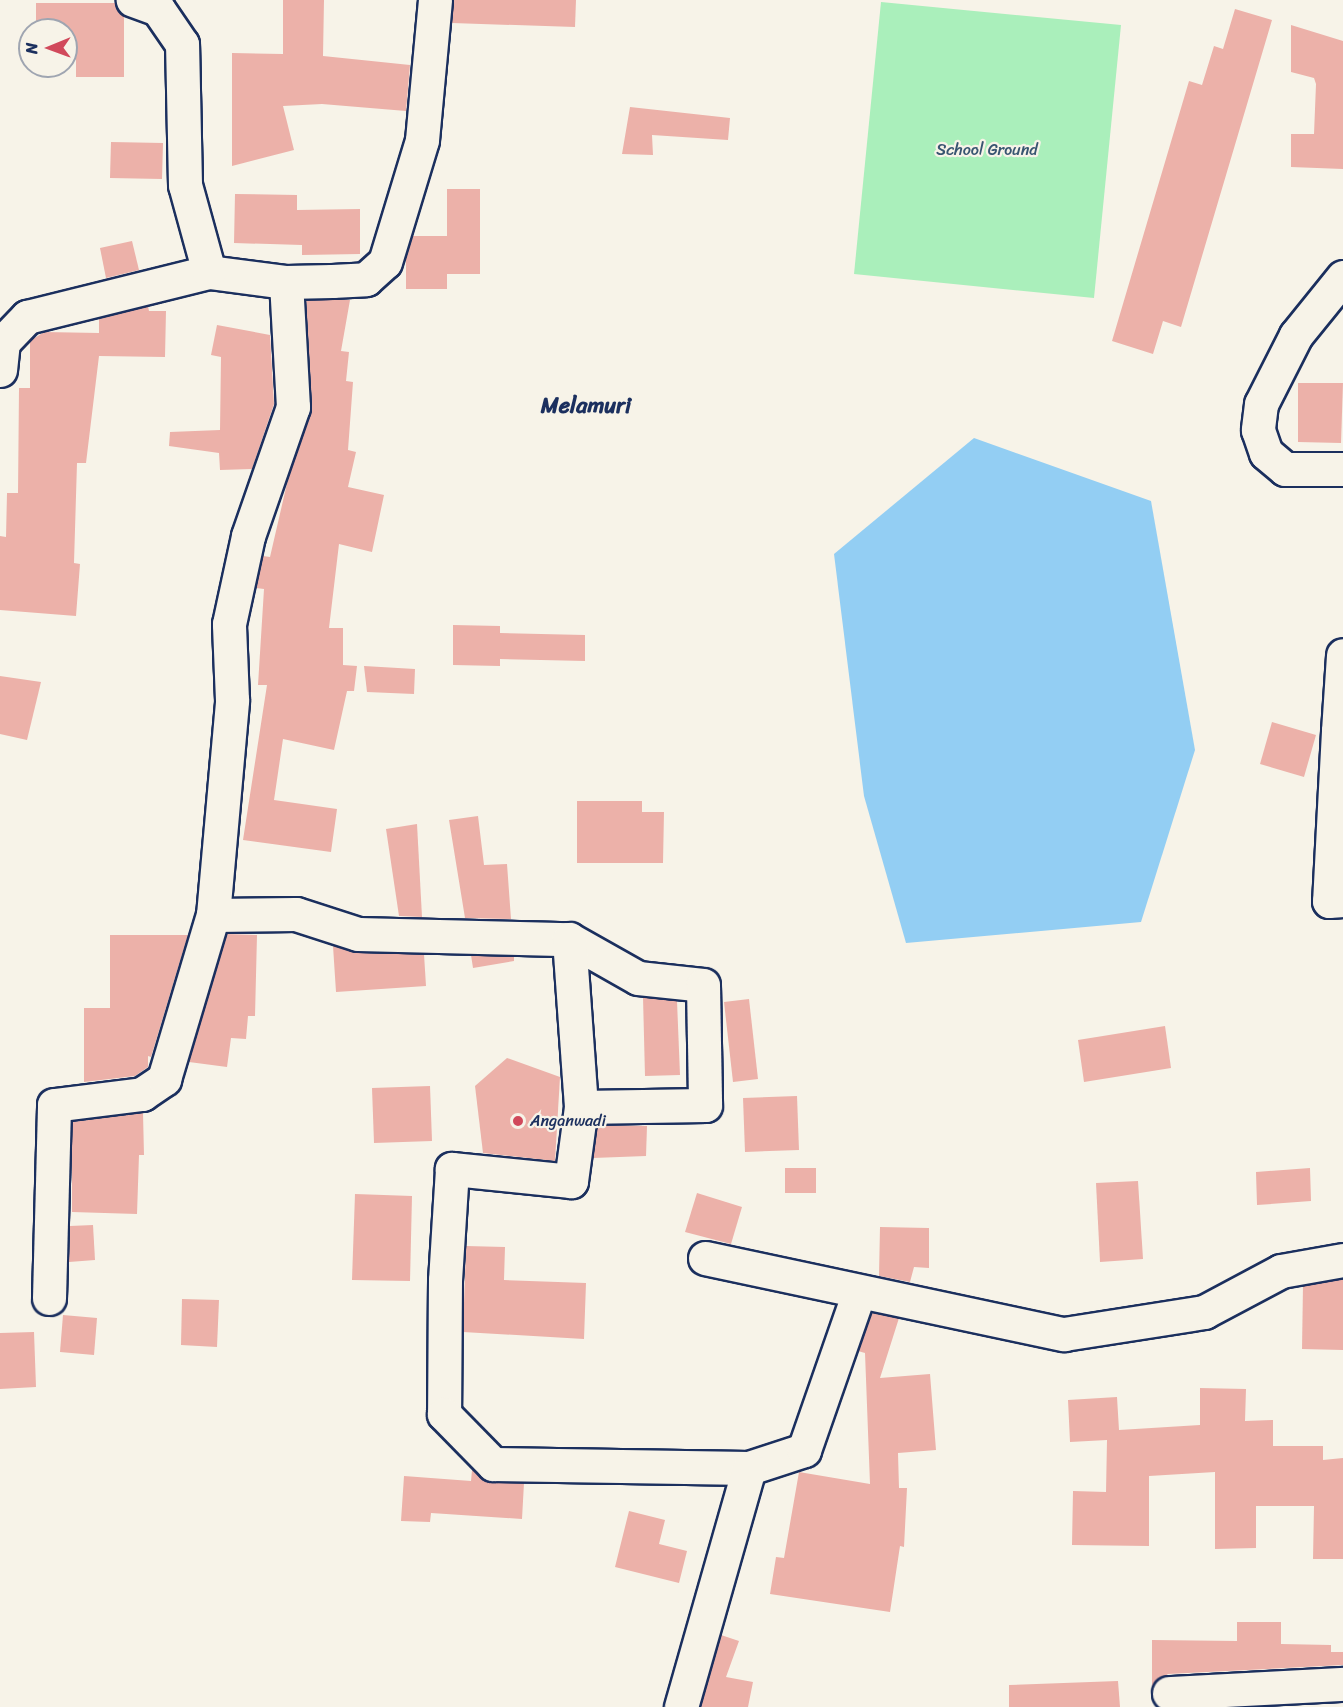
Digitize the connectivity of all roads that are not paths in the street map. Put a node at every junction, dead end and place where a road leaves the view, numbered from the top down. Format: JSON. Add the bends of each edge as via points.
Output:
{"nodes":[{"id":1,"x":133,"y":0,"type":"edge"},
{"id":2,"x":435,"y":0,"type":"edge"},
{"id":3,"x":209,"y":272,"type":"junction"},
{"id":4,"x":1343,"y":277,"type":"edge"},
{"id":5,"x":286,"y":282,"type":"junction"},
{"id":6,"x":0,"y":370,"type":"edge"},
{"id":7,"x":1343,"y":469,"type":"edge"},
{"id":8,"x":1343,"y":655,"type":"edge"},
{"id":9,"x":1341,"y":731,"type":"edge"},
{"id":10,"x":1343,"y":900,"type":"edge"},
{"id":11,"x":213,"y":915,"type":"junction"},
{"id":12,"x":569,"y":939,"type":"junction"},
{"id":13,"x":581,"y":1107,"type":"junction"},
{"id":14,"x":705,"y":1258,"type":"dead end"},
{"id":15,"x":1343,"y":1260,"type":"edge"},
{"id":16,"x":859,"y":1292,"type":"junction"},
{"id":17,"x":49,"y":1299,"type":"dead end"},
{"id":18,"x":749,"y":1468,"type":"junction"},
{"id":19,"x":1343,"y":1684,"type":"edge"},
{"id":20,"x":1169,"y":1694,"type":"dead end"},
{"id":21,"x":681,"y":1707,"type":"edge"}],
"edges":[{"from":1,"to":3,"type":"street","via":[[158,9],[182,44],[185,185]]},
{"from":2,"to":5,"type":"street","via":[[422,140],[385,262],[366,279]]},
{"from":3,"to":5,"type":"street"},
{"from":3,"to":6,"type":"street","via":[[27,317],[3,342]]},
{"from":4,"to":7,"type":"street","via":[[1296,335],[1261,404],[1258,430],[1266,453],[1285,468]]},
{"from":5,"to":11,"type":"street","via":[[293,407],[248,536],[229,624],[232,700]]},
{"from":8,"to":9,"type":"street"},
{"from":9,"to":10,"type":"street","via":[[1329,901]]},
{"from":11,"to":12,"type":"street","via":[[296,914],[358,934]]},
{"from":11,"to":17,"type":"street","via":[[164,1079],[142,1094],[54,1105]]},
{"from":12,"to":13,"type":"street"},
{"from":12,"to":13,"type":"street","via":[[638,978],[703,985],[705,1105]]},
{"from":13,"to":18,"type":"street","via":[[571,1181],[452,1169],[445,1280],[444,1414],[493,1464]]},
{"from":14,"to":16,"type":"street"},
{"from":15,"to":16,"type":"street","via":[[1281,1271],[1204,1312],[1064,1334]]},
{"from":16,"to":18,"type":"street","via":[[804,1450]]},
{"from":18,"to":21,"type":"street"},
{"from":19,"to":20,"type":"street"}]}
